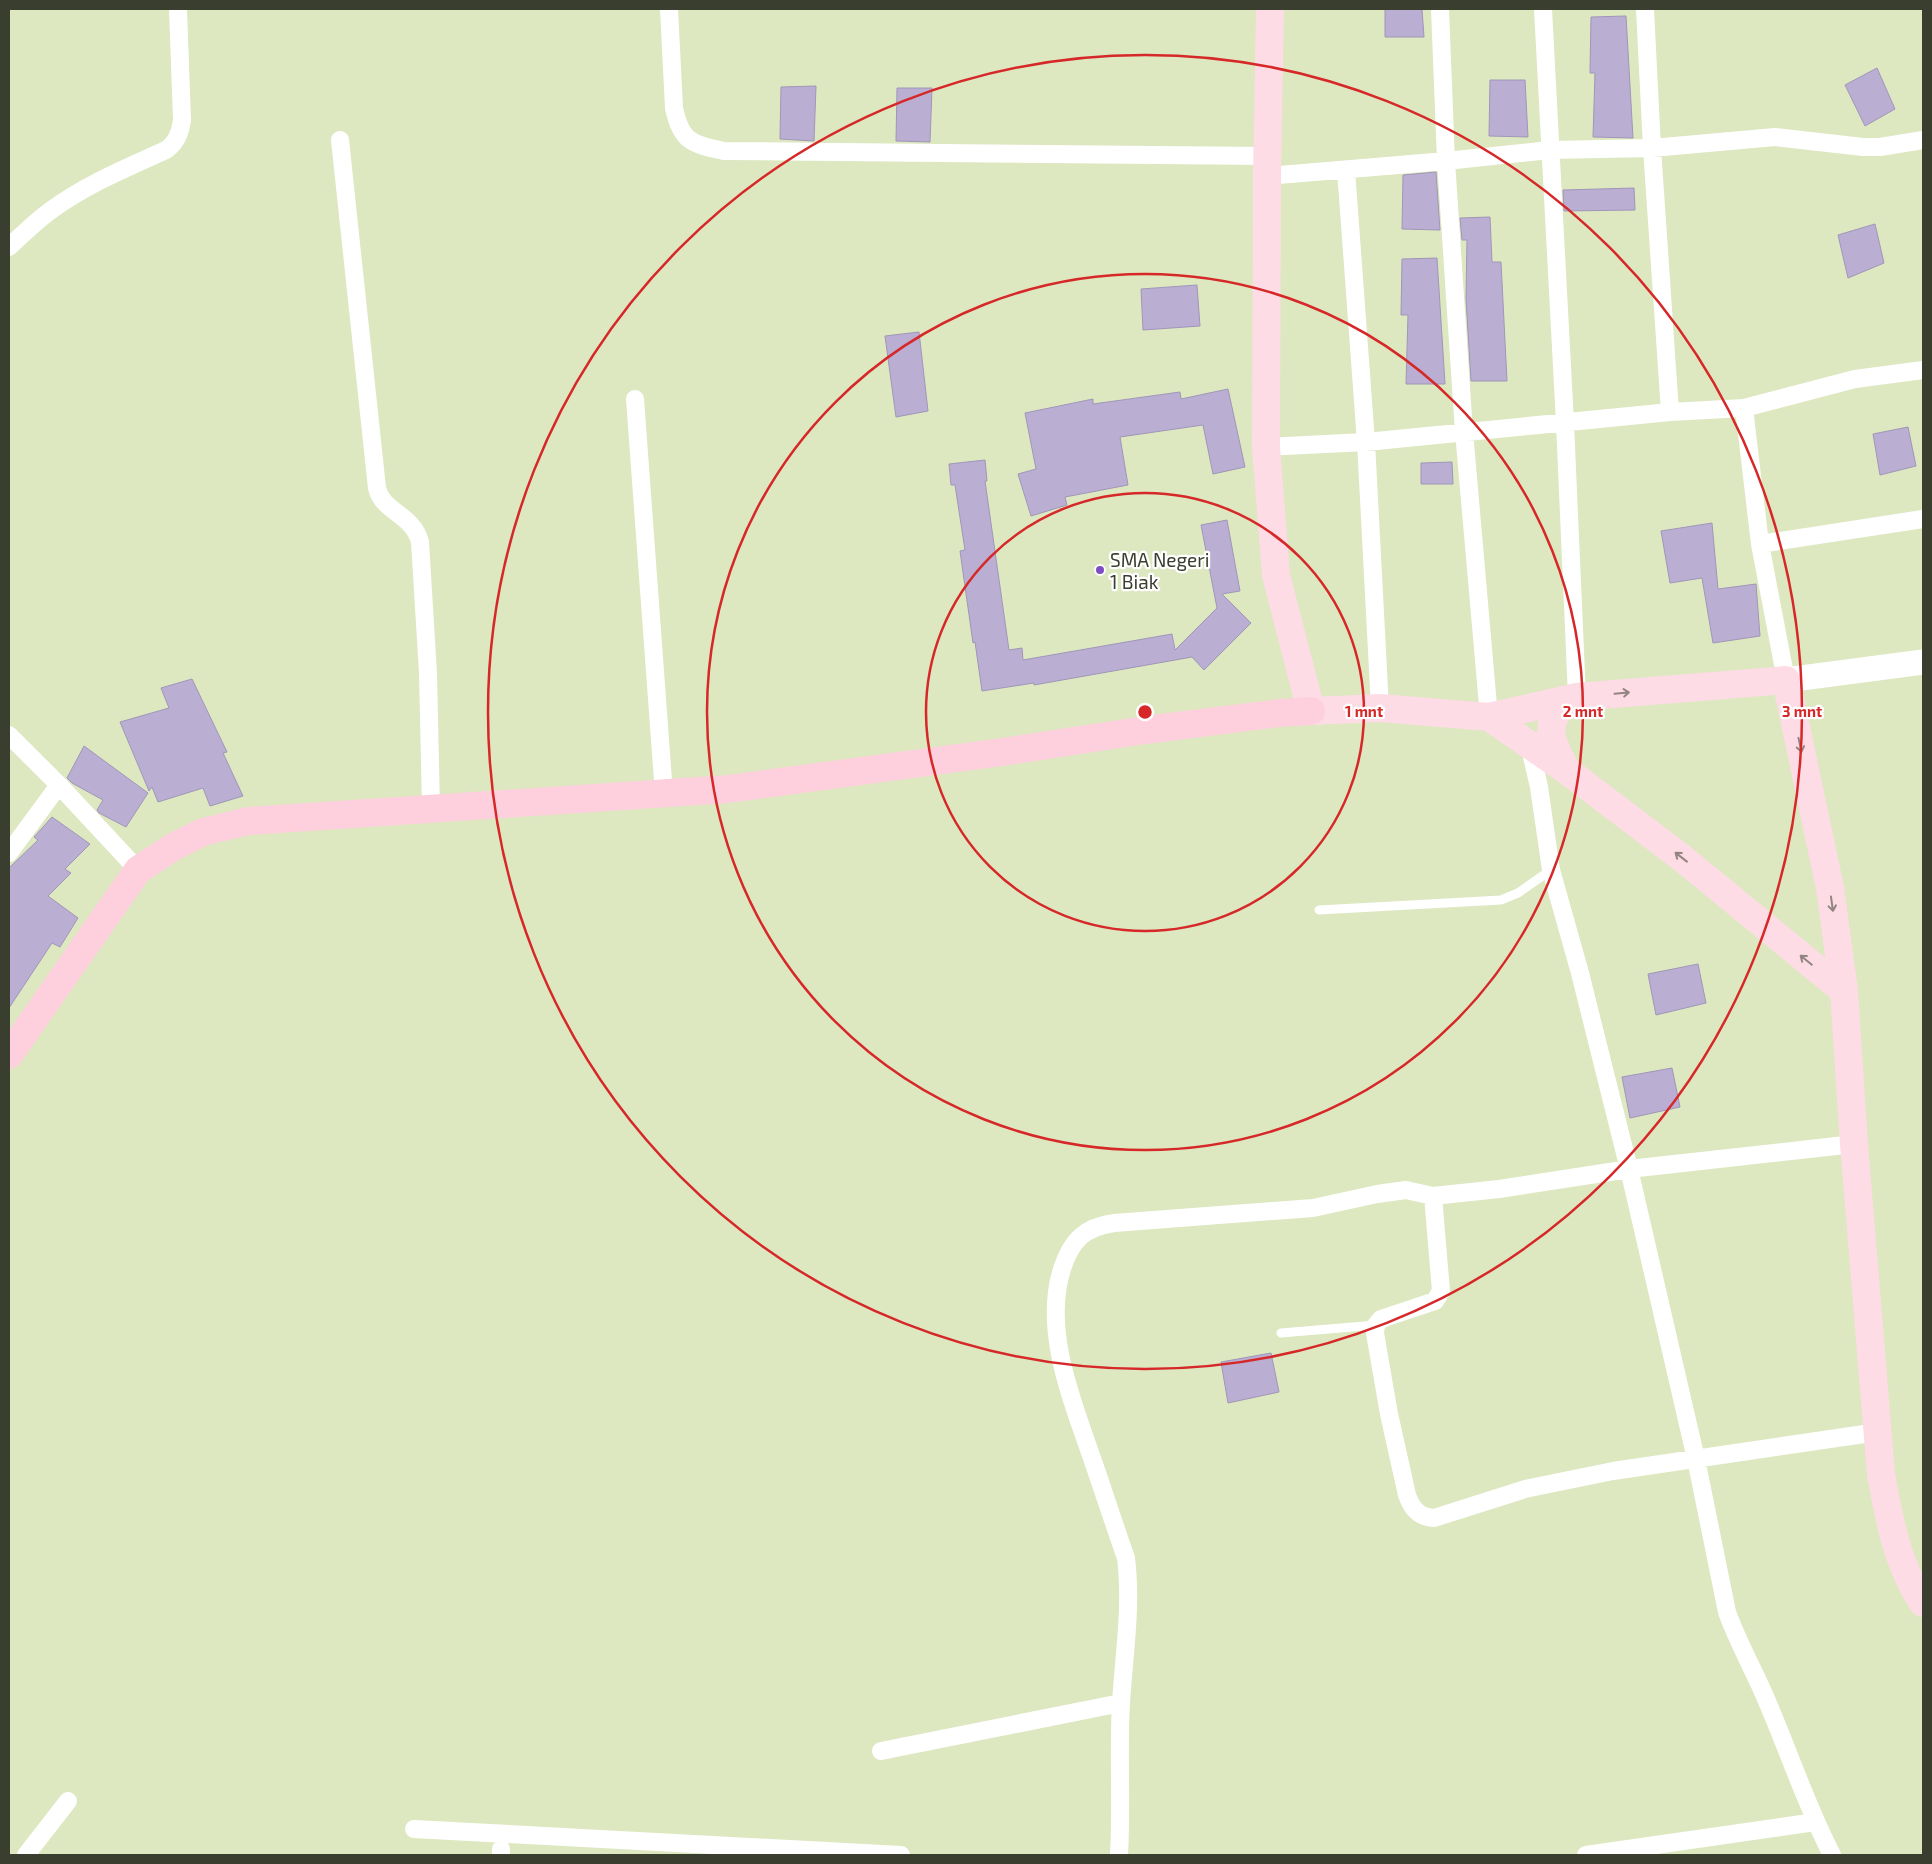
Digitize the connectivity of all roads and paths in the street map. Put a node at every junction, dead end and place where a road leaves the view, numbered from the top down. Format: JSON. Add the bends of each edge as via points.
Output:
{"nodes":[{"id":1,"x":178,"y":9,"type":"edge"},
{"id":2,"x":669,"y":9,"type":"edge"},
{"id":3,"x":1270,"y":9,"type":"edge"},
{"id":4,"x":1440,"y":9,"type":"edge"},
{"id":5,"x":1542,"y":9,"type":"edge"},
{"id":6,"x":1645,"y":9,"type":"edge"},
{"id":7,"x":340,"y":140,"type":"dead end"},
{"id":8,"x":1923,"y":140,"type":"edge"},
{"id":9,"x":1652,"y":148,"type":"junction"},
{"id":10,"x":1550,"y":150,"type":"junction"},
{"id":11,"x":1446,"y":161,"type":"junction"},
{"id":12,"x":1267,"y":166,"type":"junction"},
{"id":13,"x":1346,"y":170,"type":"junction"},
{"id":14,"x":9,"y":247,"type":"edge"},
{"id":15,"x":1923,"y":370,"type":"edge"},
{"id":16,"x":635,"y":399,"type":"dead end"},
{"id":17,"x":1744,"y":408,"type":"junction"},
{"id":18,"x":1670,"y":412,"type":"junction"},
{"id":19,"x":1566,"y":424,"type":"junction"},
{"id":20,"x":1464,"y":432,"type":"junction"},
{"id":21,"x":1366,"y":442,"type":"junction"},
{"id":22,"x":1266,"y":447,"type":"junction"},
{"id":23,"x":1923,"y":519,"type":"edge"},
{"id":24,"x":1760,"y":544,"type":"junction"},
{"id":25,"x":1923,"y":662,"type":"edge"},
{"id":26,"x":1786,"y":680,"type":"junction"},
{"id":27,"x":1577,"y":697,"type":"junction"},
{"id":28,"x":1380,"y":708,"type":"junction"},
{"id":29,"x":1311,"y":711,"type":"junction"},
{"id":30,"x":1488,"y":717,"type":"junction"},
{"id":31,"x":9,"y":735,"type":"edge"},
{"id":32,"x":1530,"y":748,"type":"junction"},
{"id":33,"x":1566,"y":770,"type":"junction"},
{"id":34,"x":59,"y":785,"type":"junction"},
{"id":35,"x":664,"y":794,"type":"junction"},
{"id":36,"x":431,"y":808,"type":"junction"},
{"id":37,"x":9,"y":854,"type":"edge"},
{"id":38,"x":138,"y":870,"type":"junction"},
{"id":39,"x":1551,"y":870,"type":"junction"},
{"id":40,"x":1319,"y":910,"type":"dead end"},
{"id":41,"x":1844,"y":991,"type":"junction"},
{"id":42,"x":9,"y":1055,"type":"edge"},
{"id":43,"x":1854,"y":1144,"type":"junction"},
{"id":44,"x":1629,"y":1169,"type":"junction"},
{"id":45,"x":1433,"y":1196,"type":"junction"},
{"id":46,"x":1376,"y":1325,"type":"junction"},
{"id":47,"x":1281,"y":1334,"type":"dead end"},
{"id":48,"x":1878,"y":1432,"type":"junction"},
{"id":49,"x":1696,"y":1458,"type":"junction"},
{"id":50,"x":1923,"y":1603,"type":"edge"},
{"id":51,"x":1121,"y":1703,"type":"junction"},
{"id":52,"x":881,"y":1751,"type":"dead end"},
{"id":53,"x":68,"y":1802,"type":"dead end"},
{"id":54,"x":1815,"y":1822,"type":"junction"},
{"id":55,"x":414,"y":1829,"type":"dead end"},
{"id":56,"x":26,"y":1855,"type":"edge"},
{"id":57,"x":901,"y":1855,"type":"edge"},
{"id":58,"x":1119,"y":1855,"type":"edge"},
{"id":59,"x":1586,"y":1855,"type":"edge"},
{"id":60,"x":1832,"y":1855,"type":"edge"}],
"edges":[{"from":1,"to":14,"type":"street","via":[[182,120],[173,145],[73,196]]},
{"from":2,"to":12,"type":"street","via":[[677,124],[698,145],[724,150]]},
{"from":3,"to":12,"type":"main road"},
{"from":4,"to":11,"type":"street"},
{"from":5,"to":10,"type":"street"},
{"from":6,"to":9,"type":"street"},
{"from":7,"to":36,"type":"street","via":[[378,495],[413,525],[420,542],[428,673]]},
{"from":8,"to":9,"type":"street","via":[[1863,147],[1775,137]]},
{"from":9,"to":10,"type":"street"},
{"from":9,"to":18,"type":"street"},
{"from":10,"to":11,"type":"street"},
{"from":10,"to":19,"type":"street"},
{"from":11,"to":13,"type":"street"},
{"from":11,"to":20,"type":"street"},
{"from":12,"to":13,"type":"street"},
{"from":12,"to":22,"type":"main road"},
{"from":13,"to":21,"type":"street"},
{"from":15,"to":17,"type":"street","via":[[1855,379]]},
{"from":16,"to":35,"type":"street"},
{"from":17,"to":18,"type":"street"},
{"from":17,"to":24,"type":"street"},
{"from":18,"to":19,"type":"street"},
{"from":19,"to":20,"type":"street"},
{"from":19,"to":27,"type":"street"},
{"from":20,"to":21,"type":"street"},
{"from":20,"to":30,"type":"street"},
{"from":21,"to":22,"type":"street"},
{"from":21,"to":28,"type":"street"},
{"from":22,"to":29,"type":"main road","via":[[1276,575]]},
{"from":23,"to":24,"type":"street"},
{"from":24,"to":26,"type":"street"},
{"from":25,"to":26,"type":"main road"},
{"from":27,"to":26,"type":"main road","one_way":true},
{"from":26,"to":41,"type":"main road","one_way":true,"via":[[1830,888]]},
{"from":27,"to":30,"type":"main road"},
{"from":27,"to":33,"type":"main road","via":[[1558,711],[1552,720],[1550,736]]},
{"from":28,"to":29,"type":"main road"},
{"from":28,"to":30,"type":"main road"},
{"from":29,"to":35,"type":"highway","via":[[1280,712],[1145,730],[728,789]]},
{"from":30,"to":32,"type":"main road"},
{"from":31,"to":34,"type":"street"},
{"from":32,"to":33,"type":"main road"},
{"from":32,"to":39,"type":"street"},
{"from":41,"to":33,"type":"main road","one_way":true,"via":[[1682,858]]},
{"from":34,"to":37,"type":"street"},
{"from":34,"to":38,"type":"street"},
{"from":35,"to":36,"type":"highway"},
{"from":36,"to":38,"type":"highway","via":[[248,821],[203,832]]},
{"from":38,"to":42,"type":"highway"},
{"from":39,"to":40,"type":"lane","via":[[1502,900]]},
{"from":39,"to":44,"type":"street"},
{"from":41,"to":43,"type":"main road"},
{"from":43,"to":44,"type":"street"},
{"from":43,"to":48,"type":"main road"},
{"from":44,"to":45,"type":"street","via":[[1499,1190]]},
{"from":44,"to":49,"type":"street"},
{"from":45,"to":46,"type":"street","via":[[1439,1296],[1432,1303],[1387,1316]]},
{"from":45,"to":51,"type":"street","via":[[1399,1191],[1313,1208],[1099,1225],[1074,1242],[1057,1283],[1057,1335],[1070,1393],[1126,1558],[1129,1582],[1127,1643]]},
{"from":46,"to":47,"type":"lane"},
{"from":46,"to":49,"type":"street","via":[[1389,1414],[1407,1496],[1417,1512],[1426,1517],[1434,1518],[1535,1487]]},
{"from":48,"to":49,"type":"street"},
{"from":48,"to":50,"type":"main road","via":[[1890,1526],[1903,1564]]},
{"from":49,"to":54,"type":"street","via":[[1727,1612],[1763,1691]]},
{"from":51,"to":52,"type":"street"},
{"from":51,"to":58,"type":"street"},
{"from":53,"to":56,"type":"street"},
{"from":54,"to":59,"type":"street"},
{"from":54,"to":60,"type":"street"},
{"from":55,"to":57,"type":"street"}]}
